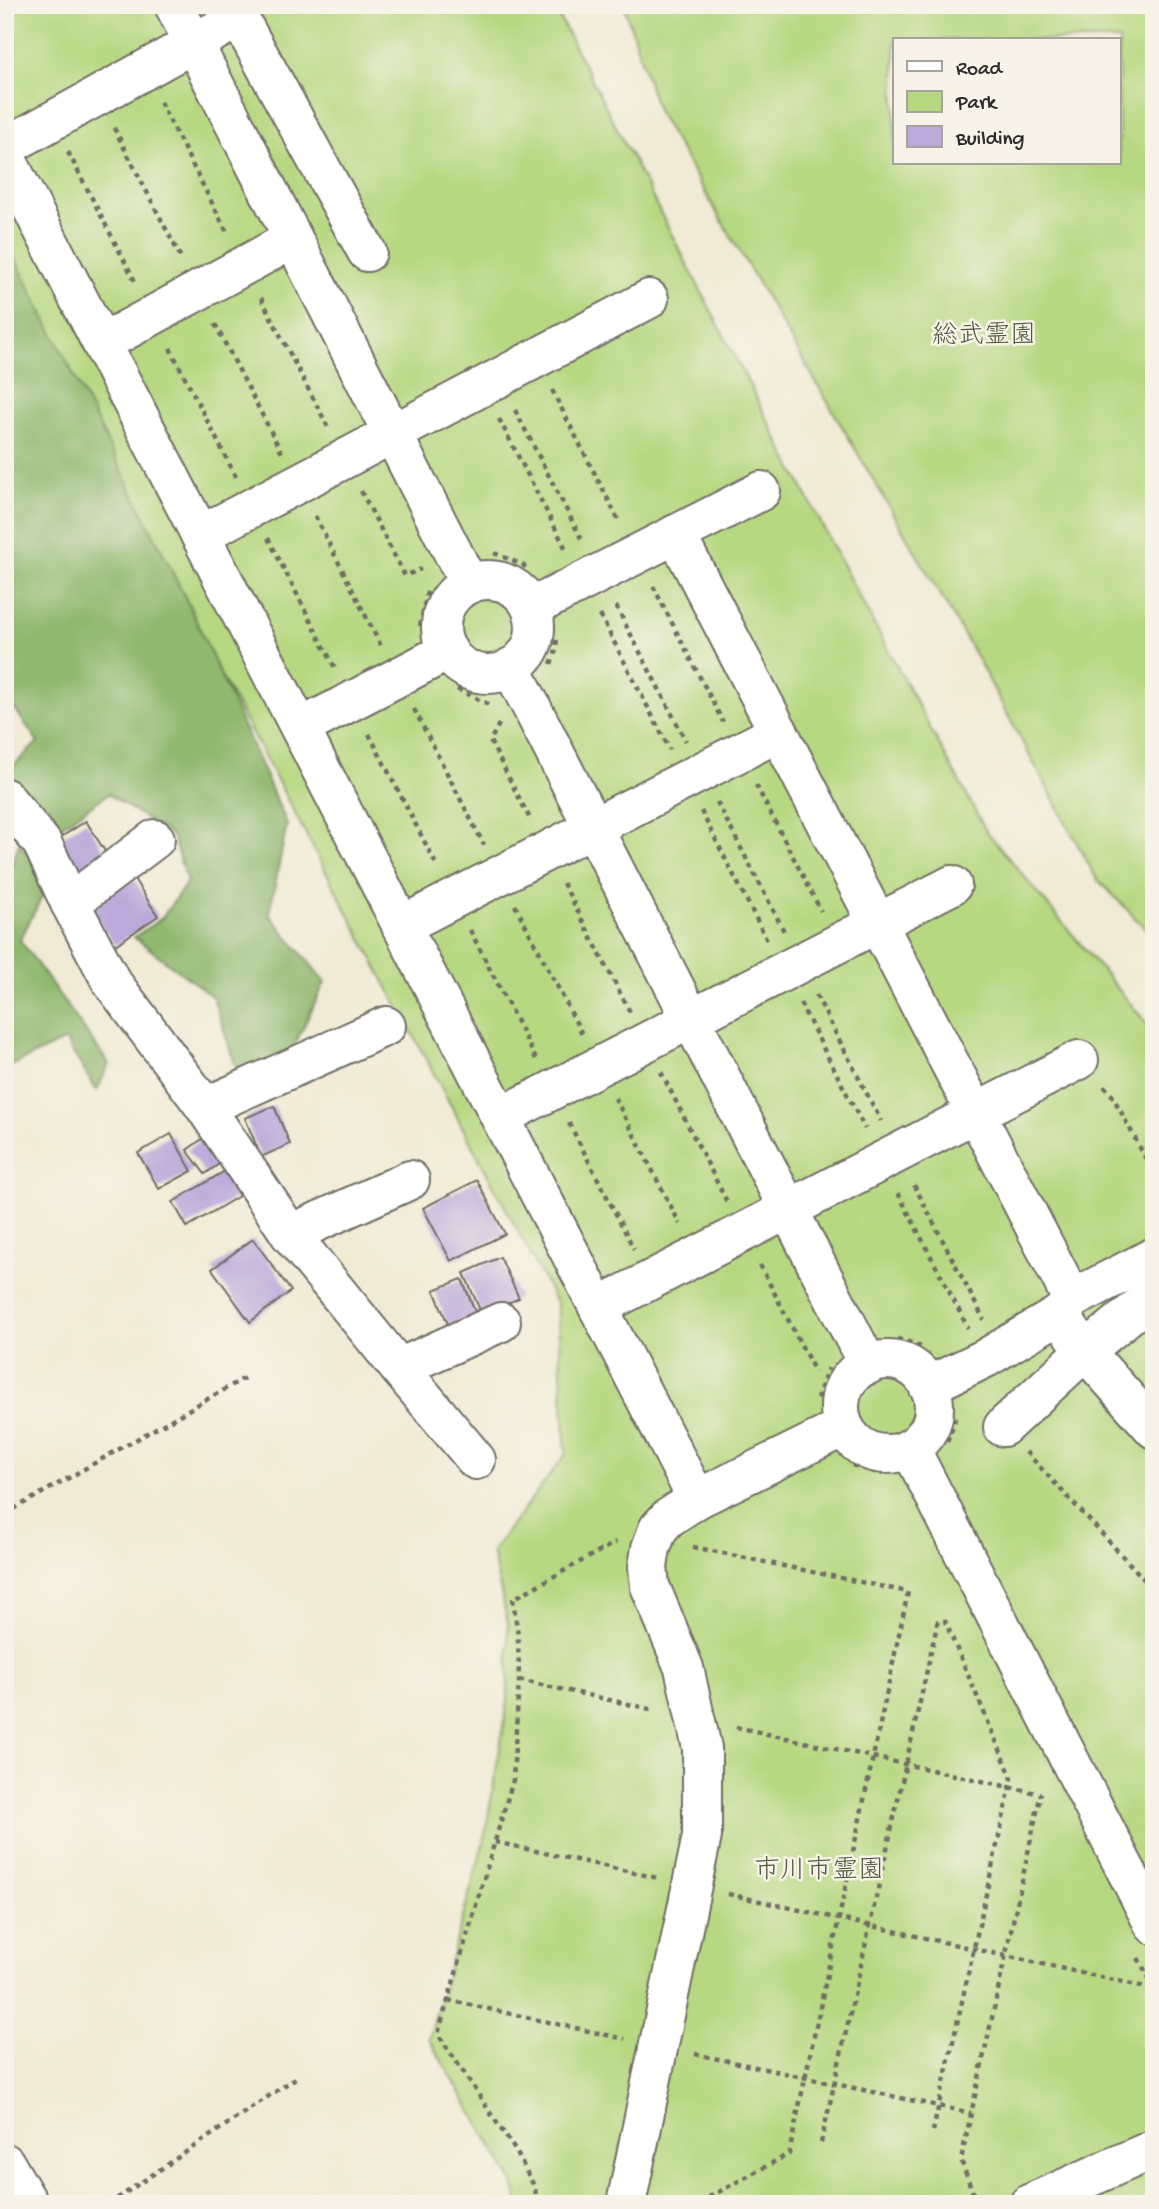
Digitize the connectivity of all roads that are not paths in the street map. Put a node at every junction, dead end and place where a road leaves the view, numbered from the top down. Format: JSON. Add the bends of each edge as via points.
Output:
{"nodes":[{"id":1,"x":174,"y":5,"type":"edge"},
{"id":2,"x":240,"y":12,"type":"edge"},
{"id":3,"x":193,"y":43,"type":"junction"},
{"id":4,"x":5,"y":146,"type":"edge"},
{"id":5,"x":5,"y":156,"type":"edge"},
{"id":6,"x":293,"y":239,"type":"junction"},
{"id":7,"x":367,"y":252,"type":"dead end"},
{"id":8,"x":649,"y":299,"type":"dead end"},
{"id":9,"x":102,"y":344,"type":"junction"},
{"id":10,"x":392,"y":434,"type":"junction"},
{"id":11,"x":761,"y":491,"type":"dead end"},
{"id":12,"x":676,"y":534,"type":"junction"},
{"id":13,"x":200,"y":535,"type":"junction"},
{"id":14,"x":469,"y":584,"type":"junction"},
{"id":15,"x":531,"y":608,"type":"junction"},
{"id":16,"x":439,"y":657,"type":"junction"},
{"id":17,"x":511,"y":667,"type":"junction"},
{"id":18,"x":300,"y":727,"type":"junction"},
{"id":19,"x":779,"y":732,"type":"junction"},
{"id":20,"x":5,"y":798,"type":"edge"},
{"id":21,"x":593,"y":827,"type":"junction"},
{"id":22,"x":155,"y":839,"type":"dead end"},
{"id":23,"x":952,"y":885,"type":"dead end"},
{"id":24,"x":70,"y":903,"type":"junction"},
{"id":25,"x":878,"y":923,"type":"junction"},
{"id":26,"x":401,"y":926,"type":"junction"},
{"id":27,"x":691,"y":1019,"type":"junction"},
{"id":28,"x":386,"y":1026,"type":"dead end"},
{"id":29,"x":1079,"y":1060,"type":"road end"},
{"id":30,"x":205,"y":1107,"type":"junction"},
{"id":31,"x":976,"y":1113,"type":"junction"},
{"id":32,"x":500,"y":1117,"type":"junction"},
{"id":33,"x":410,"y":1180,"type":"dead end"},
{"id":34,"x":788,"y":1209,"type":"junction"},
{"id":35,"x":290,"y":1234,"type":"junction"},
{"id":36,"x":1154,"y":1258,"type":"edge"},
{"id":37,"x":1154,"y":1295,"type":"edge"},
{"id":38,"x":1066,"y":1306,"type":"junction"},
{"id":39,"x":598,"y":1307,"type":"junction"},
{"id":40,"x":501,"y":1322,"type":"dead end"},
{"id":41,"x":1085,"y":1351,"type":"junction"},
{"id":42,"x":868,"y":1365,"type":"junction"},
{"id":43,"x":400,"y":1368,"type":"junction"},
{"id":44,"x":928,"y":1386,"type":"junction"},
{"id":45,"x":844,"y":1427,"type":"junction"},
{"id":46,"x":1003,"y":1427,"type":"road end"},
{"id":47,"x":1154,"y":1429,"type":"edge"},
{"id":48,"x":910,"y":1447,"type":"junction"},
{"id":49,"x":476,"y":1460,"type":"dead end"},
{"id":50,"x":673,"y":1519,"type":"junction"},
{"id":51,"x":1154,"y":1925,"type":"edge"},
{"id":52,"x":1154,"y":2149,"type":"edge"},
{"id":53,"x":5,"y":2163,"type":"edge"},
{"id":54,"x":29,"y":2204,"type":"edge"},
{"id":55,"x":626,"y":2204,"type":"edge"},
{"id":56,"x":1030,"y":2204,"type":"edge"}],
"edges":[{"from":1,"to":3,"type":"street"},
{"from":2,"to":3,"type":"street"},
{"from":2,"to":7,"type":"street"},
{"from":3,"to":4,"type":"street"},
{"from":3,"to":6,"type":"street"},
{"from":5,"to":9,"type":"street"},
{"from":6,"to":9,"type":"street"},
{"from":6,"to":10,"type":"street"},
{"from":8,"to":10,"type":"street"},
{"from":9,"to":13,"type":"street"},
{"from":10,"to":13,"type":"street"},
{"from":10,"to":14,"type":"street"},
{"from":11,"to":12,"type":"street"},
{"from":12,"to":15,"type":"street"},
{"from":12,"to":19,"type":"street"},
{"from":13,"to":18,"type":"street"},
{"from":14,"to":15,"type":"street","via":[[485,580],[506,584]]},
{"from":14,"to":16,"type":"street","via":[[444,611]]},
{"from":15,"to":17,"type":"street","via":[[533,638],[524,657]]},
{"from":16,"to":17,"type":"street","via":[[475,672],[496,673]]},
{"from":16,"to":18,"type":"street"},
{"from":17,"to":21,"type":"street"},
{"from":18,"to":26,"type":"street"},
{"from":19,"to":21,"type":"street"},
{"from":19,"to":25,"type":"street"},
{"from":20,"to":24,"type":"street","via":[[42,844]]},
{"from":21,"to":26,"type":"street"},
{"from":21,"to":27,"type":"street"},
{"from":22,"to":24,"type":"street"},
{"from":23,"to":25,"type":"street"},
{"from":24,"to":30,"type":"street","via":[[111,981]]},
{"from":25,"to":27,"type":"street"},
{"from":25,"to":31,"type":"street"},
{"from":26,"to":32,"type":"street"},
{"from":27,"to":32,"type":"street"},
{"from":27,"to":34,"type":"street"},
{"from":28,"to":30,"type":"street"},
{"from":29,"to":31,"type":"street"},
{"from":30,"to":35,"type":"street"},
{"from":31,"to":34,"type":"street"},
{"from":31,"to":38,"type":"street"},
{"from":32,"to":39,"type":"street"},
{"from":33,"to":35,"type":"street"},
{"from":34,"to":39,"type":"street"},
{"from":34,"to":42,"type":"street"},
{"from":35,"to":43,"type":"street"},
{"from":36,"to":38,"type":"street"},
{"from":37,"to":41,"type":"street"},
{"from":38,"to":41,"type":"street"},
{"from":38,"to":44,"type":"street","via":[[992,1354]]},
{"from":39,"to":50,"type":"street"},
{"from":40,"to":43,"type":"street"},
{"from":41,"to":46,"type":"street"},
{"from":41,"to":47,"type":"street"},
{"from":42,"to":44,"type":"street","via":[[884,1361],[905,1365]]},
{"from":42,"to":45,"type":"street","via":[[843,1391],[840,1413]]},
{"from":43,"to":49,"type":"street"},
{"from":44,"to":48,"type":"street","via":[[932,1418],[922,1438]]},
{"from":45,"to":48,"type":"street","via":[[873,1452],[895,1453]]},
{"from":45,"to":50,"type":"street"},
{"from":48,"to":51,"type":"street"},
{"from":50,"to":55,"type":"street","via":[[651,1548],[648,1567],[650,1586],[684,1668],[702,1748],[702,1836]]},
{"from":52,"to":56,"type":"street"},
{"from":53,"to":54,"type":"street"}]}
